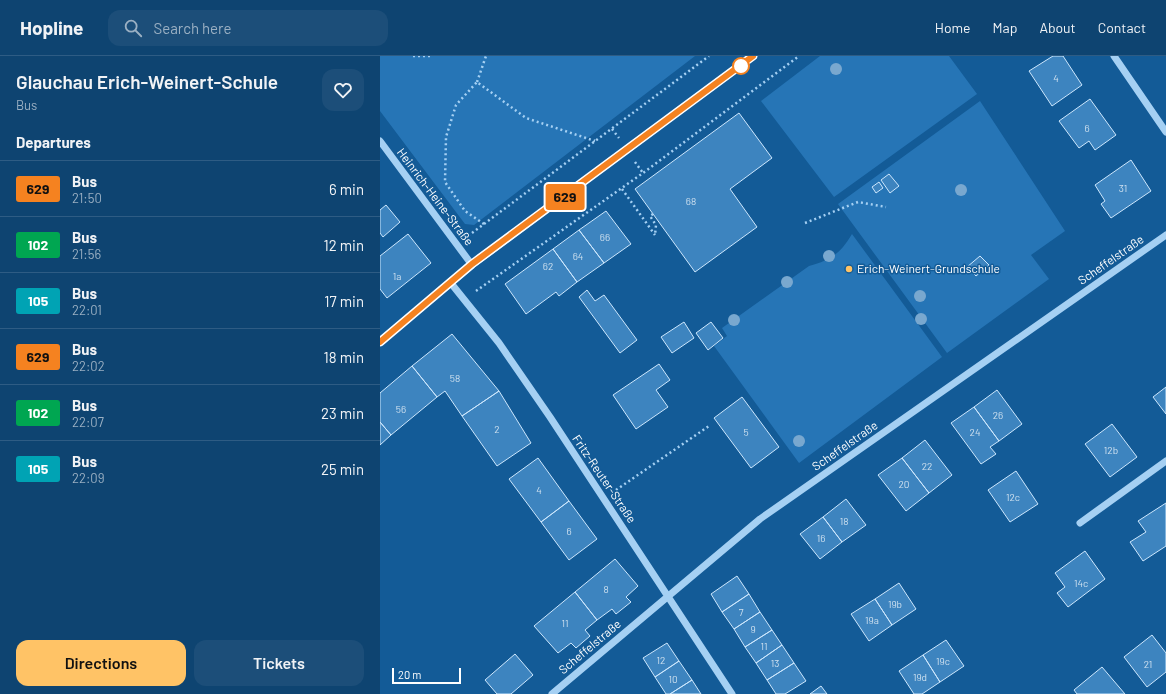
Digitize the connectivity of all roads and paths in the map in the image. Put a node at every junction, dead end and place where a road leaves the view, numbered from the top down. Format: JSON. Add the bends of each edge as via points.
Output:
{"nodes":[{"id":1,"x":413,"y":56,"type":"edge"},
{"id":2,"x":430,"y":56,"type":"edge"},
{"id":3,"x":486,"y":56,"type":"edge"},
{"id":4,"x":710,"y":56,"type":"edge"},
{"id":5,"x":753,"y":56,"type":"edge"},
{"id":6,"x":799,"y":56,"type":"edge"},
{"id":7,"x":1114,"y":56,"type":"edge"},
{"id":8,"x":477,"y":82,"type":"junction"},
{"id":9,"x":1166,"y":132,"type":"edge"},
{"id":10,"x":380,"y":142,"type":"edge"},
{"id":11,"x":595,"y":142,"type":"junction"},
{"id":12,"x":383,"y":152,"type":"edge"},
{"id":13,"x":622,"y":189,"type":"junction"},
{"id":14,"x":886,"y":207,"type":"dead end"},
{"id":15,"x":653,"y":214,"type":"dead end"},
{"id":16,"x":805,"y":223,"type":"dead end"},
{"id":17,"x":484,"y":224,"type":"junction"},
{"id":18,"x":1166,"y":235,"type":"edge"},
{"id":19,"x":456,"y":245,"type":"junction"},
{"id":20,"x":472,"y":264,"type":"junction"},
{"id":21,"x":450,"y":282,"type":"junction"},
{"id":22,"x":464,"y":299,"type":"junction"},
{"id":23,"x":380,"y":342,"type":"edge"},
{"id":24,"x":709,"y":426,"type":"dead end"},
{"id":25,"x":1166,"y":461,"type":"edge"},
{"id":26,"x":604,"y":499,"type":"junction"},
{"id":27,"x":1080,"y":524,"type":"dead end"},
{"id":28,"x":668,"y":595,"type":"junction"},
{"id":29,"x":552,"y":694,"type":"edge"},
{"id":30,"x":732,"y":694,"type":"edge"}],
"edges":[{"from":1,"to":2,"type":"path"},
{"from":3,"to":8,"type":"path"},
{"from":4,"to":11,"type":"path"},
{"from":5,"to":20,"type":"street"},
{"from":6,"to":13,"type":"path"},
{"from":7,"to":9,"type":"street"},
{"from":8,"to":11,"type":"path","via":[[526,118]]},
{"from":8,"to":17,"type":"path","via":[[456,105],[446,137],[445,182],[465,211]]},
{"from":10,"to":12,"type":"street","name":"Heinrich-Heine-Straße"},
{"from":11,"to":17,"type":"path"},
{"from":12,"to":19,"type":"street","name":"Heinrich-Heine-Straße"},
{"from":13,"to":15,"type":"path","via":[[655,235],[656,225],[650,216]]},
{"from":13,"to":22,"type":"path"},
{"from":14,"to":16,"type":"path","via":[[858,202]]},
{"from":17,"to":19,"type":"path"},
{"from":18,"to":28,"type":"street","name":"Scheffelstraße","via":[[760,519]]},
{"from":19,"to":20,"type":"street","name":"Heinrich-Heine-Straße"},
{"from":20,"to":21,"type":"street"},
{"from":21,"to":22,"type":"street","name":"Fritz-Reuter-Straße"},
{"from":21,"to":23,"type":"street"},
{"from":22,"to":26,"type":"street","name":"Fritz-Reuter-Straße","via":[[499,343]]},
{"from":24,"to":26,"type":"path"},
{"from":25,"to":27,"type":"street"},
{"from":26,"to":28,"type":"street","name":"Fritz-Reuter-Straße"},
{"from":28,"to":29,"type":"street","name":"Scheffelstraße"},
{"from":28,"to":30,"type":"street","name":"Fritz-Reuter-Straße"}]}
